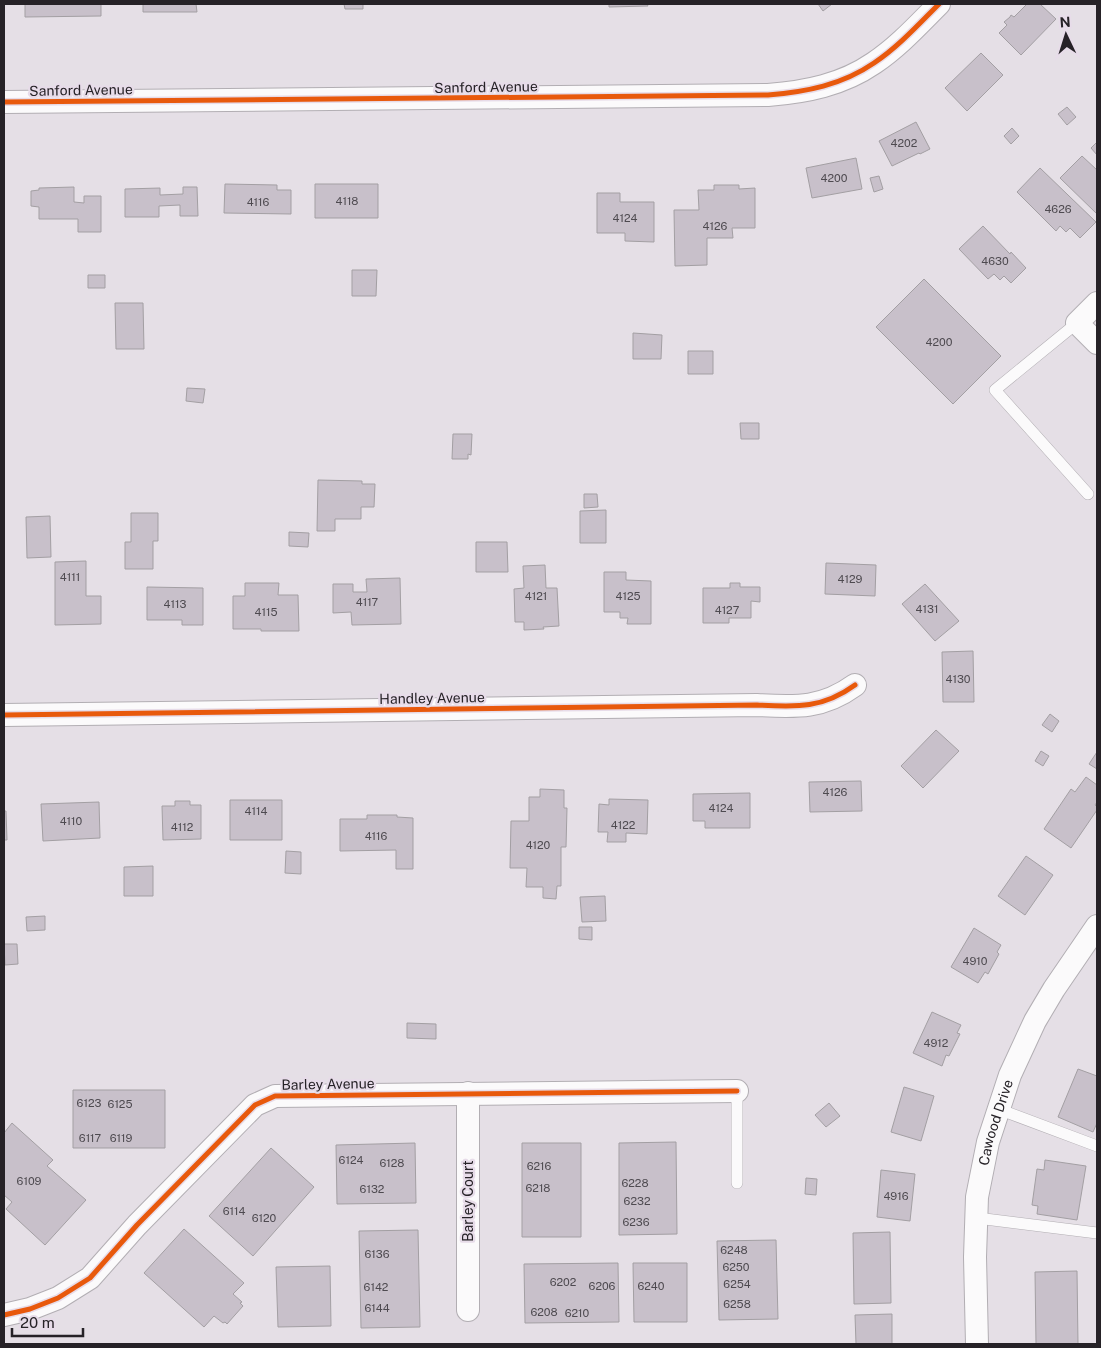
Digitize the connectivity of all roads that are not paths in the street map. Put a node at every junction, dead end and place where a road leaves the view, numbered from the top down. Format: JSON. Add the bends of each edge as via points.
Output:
{"nodes":[{"id":1,"x":939,"y":4,"type":"edge"},
{"id":2,"x":4,"y":102,"type":"edge"},
{"id":3,"x":1097,"y":303,"type":"edge"},
{"id":4,"x":1077,"y":323,"type":"junction"},
{"id":5,"x":1097,"y":343,"type":"edge"},
{"id":6,"x":1088,"y":494,"type":"dead end"},
{"id":7,"x":855,"y":685,"type":"dead end"},
{"id":8,"x":4,"y":715,"type":"edge"},
{"id":9,"x":1097,"y":926,"type":"edge"},
{"id":10,"x":737,"y":1091,"type":"joint"},
{"id":11,"x":468,"y":1093,"type":"junction"},
{"id":12,"x":998,"y":1109,"type":"junction"},
{"id":13,"x":1097,"y":1146,"type":"edge"},
{"id":14,"x":737,"y":1182,"type":"dead end"},
{"id":15,"x":977,"y":1218,"type":"junction"},
{"id":16,"x":1097,"y":1233,"type":"edge"},
{"id":17,"x":468,"y":1310,"type":"dead end"},
{"id":18,"x":4,"y":1315,"type":"edge"},
{"id":19,"x":976,"y":1344,"type":"edge"}],
"edges":[{"from":1,"to":2,"type":"street","name":"Sanford Avenue","via":[[874,63],[836,82],[793,93]]},
{"from":3,"to":4,"type":"street"},
{"from":4,"to":5,"type":"street"},
{"from":4,"to":6,"type":"lane","via":[[995,390]]},
{"from":7,"to":8,"type":"street","name":"Handley Avenue","via":[[822,703],[793,707]]},
{"from":9,"to":12,"type":"street","name":"Cawood Drive","via":[[1035,1021]]},
{"from":10,"to":11,"type":"street","name":"Barley Avenue"},
{"from":10,"to":14,"type":"lane"},
{"from":11,"to":17,"type":"street","name":"Barley Court"},
{"from":11,"to":18,"type":"street","name":"Barley Avenue","via":[[276,1096],[255,1105],[136,1224],[90,1278],[58,1298]]},
{"from":12,"to":13,"type":"lane"},
{"from":12,"to":15,"type":"street","name":"Cawood Drive","via":[[977,1197]]},
{"from":15,"to":16,"type":"lane"},
{"from":15,"to":19,"type":"street","name":"Cawood Drive"}]}
